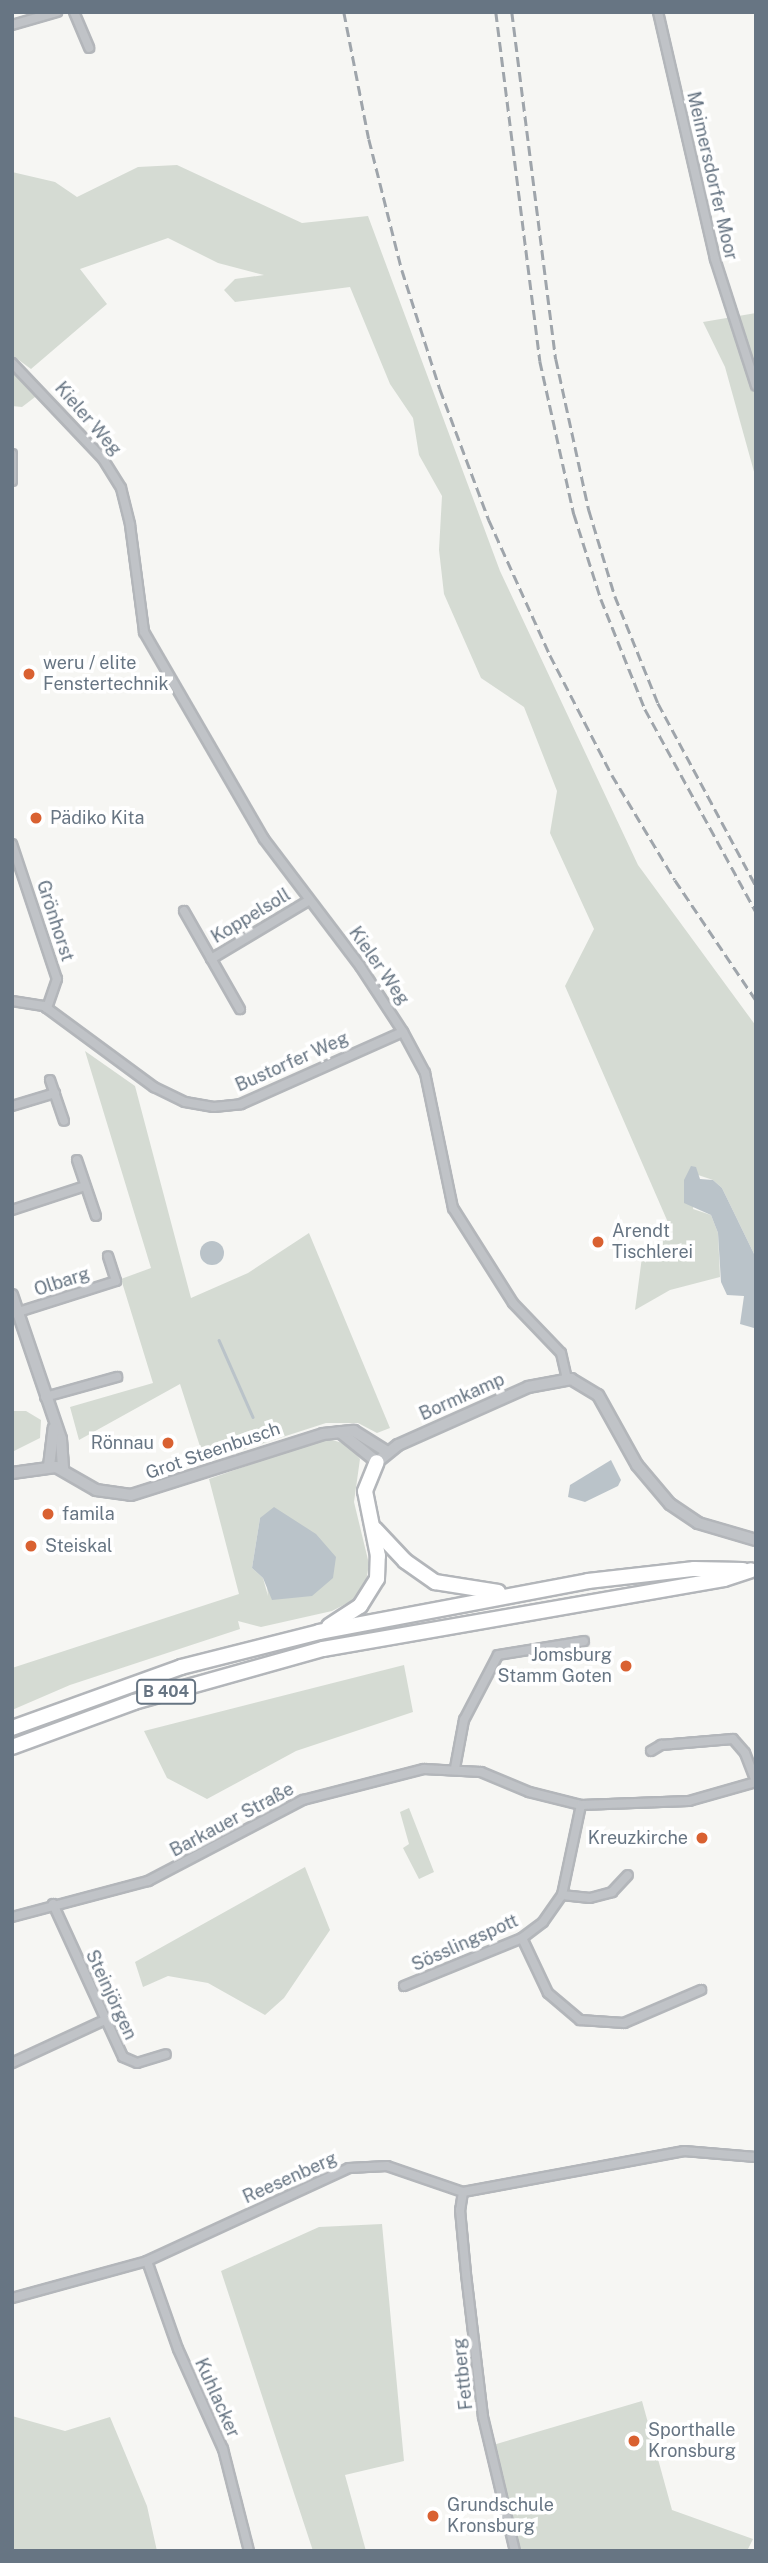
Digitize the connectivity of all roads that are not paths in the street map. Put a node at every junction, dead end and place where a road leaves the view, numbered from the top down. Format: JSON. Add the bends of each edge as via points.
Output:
{"nodes":[{"id":1,"x":57,"y":12,"type":"edge"},
{"id":2,"x":74,"y":12,"type":"edge"},
{"id":3,"x":658,"y":12,"type":"edge"},
{"id":4,"x":12,"y":25,"type":"edge"},
{"id":5,"x":89,"y":48,"type":"dead end"},
{"id":6,"x":12,"y":363,"type":"edge"},
{"id":7,"x":756,"y":386,"type":"edge"},
{"id":8,"x":14,"y":455,"type":"edge"},
{"id":9,"x":12,"y":481,"type":"edge"},
{"id":10,"x":12,"y":844,"type":"edge"},
{"id":11,"x":308,"y":901,"type":"junction"},
{"id":12,"x":184,"y":911,"type":"dead end"},
{"id":13,"x":211,"y":959,"type":"junction"},
{"id":14,"x":12,"y":1001,"type":"edge"},
{"id":15,"x":47,"y":1009,"type":"junction"},
{"id":16,"x":240,"y":1009,"type":"dead end"},
{"id":17,"x":403,"y":1032,"type":"junction"},
{"id":18,"x":50,"y":1080,"type":"dead end"},
{"id":19,"x":55,"y":1093,"type":"junction"},
{"id":20,"x":12,"y":1106,"type":"edge"},
{"id":21,"x":64,"y":1121,"type":"dead end"},
{"id":22,"x":77,"y":1160,"type":"dead end"},
{"id":23,"x":85,"y":1186,"type":"junction"},
{"id":24,"x":12,"y":1210,"type":"edge"},
{"id":25,"x":96,"y":1216,"type":"dead end"},
{"id":26,"x":108,"y":1256,"type":"dead end"},
{"id":27,"x":12,"y":1295,"type":"edge"},
{"id":28,"x":15,"y":1313,"type":"edge"},
{"id":29,"x":117,"y":1377,"type":"dead end"},
{"id":30,"x":567,"y":1378,"type":"junction"},
{"id":31,"x":46,"y":1397,"type":"junction"},
{"id":32,"x":54,"y":1428,"type":"junction"},
{"id":33,"x":382,"y":1457,"type":"junction"},
{"id":34,"x":49,"y":1466,"type":"junction"},
{"id":35,"x":63,"y":1470,"type":"junction"},
{"id":36,"x":12,"y":1473,"type":"edge"},
{"id":37,"x":372,"y":1526,"type":"junction"},
{"id":38,"x":756,"y":1540,"type":"edge"},
{"id":39,"x":520,"y":1593,"type":"junction"},
{"id":40,"x":319,"y":1632,"type":"junction"},
{"id":41,"x":584,"y":1641,"type":"dead end"},
{"id":42,"x":12,"y":1728,"type":"edge"},
{"id":43,"x":12,"y":1747,"type":"edge"},
{"id":44,"x":651,"y":1751,"type":"dead end"},
{"id":45,"x":455,"y":1768,"type":"junction"},
{"id":46,"x":756,"y":1782,"type":"edge"},
{"id":47,"x":581,"y":1805,"type":"junction"},
{"id":48,"x":628,"y":1875,"type":"dead end"},
{"id":49,"x":562,"y":1895,"type":"junction"},
{"id":50,"x":53,"y":1904,"type":"junction"},
{"id":51,"x":12,"y":1917,"type":"edge"},
{"id":52,"x":522,"y":1938,"type":"junction"},
{"id":53,"x":404,"y":1986,"type":"dead end"},
{"id":54,"x":701,"y":1990,"type":"dead end"},
{"id":55,"x":105,"y":2020,"type":"junction"},
{"id":56,"x":166,"y":2054,"type":"dead end"},
{"id":57,"x":12,"y":2063,"type":"edge"},
{"id":58,"x":756,"y":2157,"type":"edge"},
{"id":59,"x":463,"y":2192,"type":"junction"},
{"id":60,"x":147,"y":2261,"type":"junction"},
{"id":61,"x":12,"y":2298,"type":"edge"},
{"id":62,"x":249,"y":2551,"type":"edge"},
{"id":63,"x":515,"y":2551,"type":"edge"}],
"edges":[{"from":1,"to":4,"type":"street"},
{"from":2,"to":5,"type":"street"},
{"from":3,"to":7,"type":"street","name":"Meimersdorfer Moor","via":[[715,259]]},
{"from":6,"to":11,"type":"street","name":"Kieler Weg","via":[[103,459],[121,488],[131,525],[144,632],[257,828]]},
{"from":8,"to":9,"type":"street"},
{"from":10,"to":15,"type":"street","name":"Grönhorst","via":[[57,979]]},
{"from":11,"to":13,"type":"street","name":"Koppelsoll"},
{"from":11,"to":17,"type":"street","name":"Kieler Weg","via":[[360,966]]},
{"from":12,"to":13,"type":"street","name":"Koppelsoll"},
{"from":13,"to":16,"type":"street","name":"Koppelsoll"},
{"from":14,"to":15,"type":"street","name":"Bustorfer Weg"},
{"from":15,"to":17,"type":"street","name":"Bustorfer Weg","via":[[154,1087],[185,1102],[214,1107],[241,1104]]},
{"from":17,"to":30,"type":"street","name":"Kieler Weg","via":[[425,1073],[453,1208],[513,1303],[561,1353]]},
{"from":18,"to":19,"type":"street"},
{"from":19,"to":20,"type":"street"},
{"from":19,"to":21,"type":"street"},
{"from":22,"to":23,"type":"street"},
{"from":23,"to":24,"type":"street"},
{"from":23,"to":25,"type":"street"},
{"from":26,"to":28,"type":"street","name":"Olbarg","via":[[116,1281]]},
{"from":27,"to":28,"type":"street"},
{"from":28,"to":31,"type":"street"},
{"from":29,"to":31,"type":"street"},
{"from":30,"to":33,"type":"street","name":"Bormkamp","via":[[528,1387]]},
{"from":30,"to":38,"type":"street","via":[[598,1395],[637,1465],[670,1504],[698,1524]]},
{"from":31,"to":32,"type":"street"},
{"from":32,"to":34,"type":"street"},
{"from":32,"to":35,"type":"street","via":[[62,1446]]},
{"from":33,"to":35,"type":"street","name":"Grot Steenbusch","via":[[340,1432],[315,1436],[140,1494],[96,1490]]},
{"from":33,"to":37,"type":"highway","via":[[365,1492]]},
{"from":34,"to":35,"type":"street","name":"Grot Steenbusch"},
{"from":34,"to":36,"type":"street"},
{"from":37,"to":39,"type":"highway","via":[[405,1562],[435,1582]]},
{"from":37,"to":40,"type":"highway","via":[[379,1564],[371,1594]]},
{"from":39,"to":40,"type":"highway","number":"B 404"},
{"from":39,"to":43,"type":"highway","number":"B 404","via":[[663,1572],[751,1570],[724,1579],[323,1649],[134,1702]]},
{"from":40,"to":42,"type":"highway","number":"B 404","via":[[156,1675]]},
{"from":41,"to":45,"type":"street","via":[[498,1655],[464,1720]]},
{"from":44,"to":46,"type":"street","via":[[661,1745],[733,1739],[745,1752]]},
{"from":45,"to":47,"type":"street","name":"Barkauer Straße","via":[[490,1774],[529,1792]]},
{"from":45,"to":50,"type":"street","name":"Barkauer Straße","via":[[402,1774],[303,1800],[148,1881]]},
{"from":46,"to":47,"type":"street","name":"Barkauer Straße","via":[[688,1801]]},
{"from":47,"to":49,"type":"street","name":"Sösslingspott"},
{"from":48,"to":49,"type":"street","via":[[612,1892],[590,1898]]},
{"from":49,"to":52,"type":"street","name":"Sösslingspott","via":[[543,1922]]},
{"from":50,"to":51,"type":"street","name":"Barkauer Straße"},
{"from":50,"to":55,"type":"street","name":"Steinjörgen"},
{"from":52,"to":53,"type":"street","name":"Sösslingspott"},
{"from":52,"to":54,"type":"street","via":[[548,1993],[580,2020],[624,2023]]},
{"from":55,"to":56,"type":"street","name":"Steinjörgen","via":[[123,2057],[137,2063]]},
{"from":55,"to":57,"type":"street"},
{"from":58,"to":59,"type":"street","name":"Reesenberg","via":[[684,2151]]},
{"from":59,"to":60,"type":"street","name":"Reesenberg","via":[[387,2166],[349,2168]]},
{"from":59,"to":63,"type":"street","name":"Fettberg","via":[[464,2248],[483,2417]]},
{"from":60,"to":61,"type":"street","name":"Reesenberg"},
{"from":60,"to":62,"type":"street","name":"Kuhlacker","via":[[178,2349],[223,2449]]}]}
